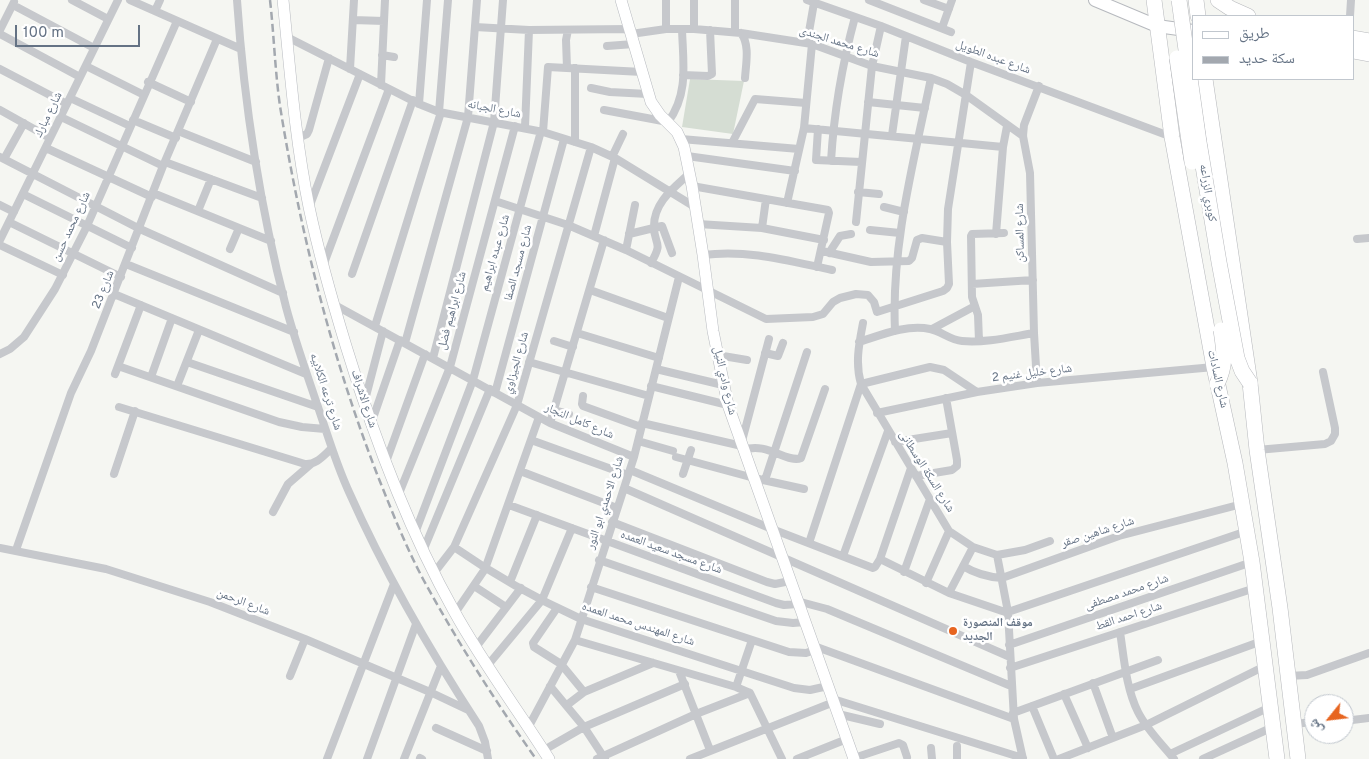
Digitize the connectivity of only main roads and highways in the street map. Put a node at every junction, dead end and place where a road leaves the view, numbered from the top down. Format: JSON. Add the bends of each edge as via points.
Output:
{"nodes":[{"id":1,"x":1095,"y":0,"type":"edge"},
{"id":2,"x":1154,"y":0,"type":"edge"},
{"id":3,"x":1169,"y":0,"type":"edge"},
{"id":4,"x":1180,"y":0,"type":"edge"},
{"id":5,"x":1196,"y":0,"type":"edge"},
{"id":6,"x":1218,"y":0,"type":"edge"},
{"id":7,"x":1198,"y":15,"type":"edge"},
{"id":8,"x":1242,"y":15,"type":"edge"},
{"id":9,"x":1157,"y":26,"type":"junction"},
{"id":10,"x":1192,"y":31,"type":"edge"},
{"id":11,"x":1354,"y":38,"type":"edge"},
{"id":12,"x":1369,"y":41,"type":"edge"},
{"id":13,"x":1354,"y":51,"type":"edge"},
{"id":14,"x":1369,"y":54,"type":"edge"},
{"id":15,"x":1208,"y":83,"type":"edge"},
{"id":16,"x":1250,"y":383,"type":"junction"},
{"id":17,"x":1217,"y":384,"type":"junction"},
{"id":18,"x":1280,"y":608,"type":"junction"},
{"id":19,"x":1258,"y":610,"type":"junction"},
{"id":20,"x":1265,"y":664,"type":"junction"},
{"id":21,"x":1288,"y":669,"type":"junction"},
{"id":22,"x":1277,"y":759,"type":"edge"},
{"id":23,"x":1298,"y":759,"type":"edge"}],
"edges":[{"from":1,"to":9,"type":"main road"},
{"from":2,"to":9,"type":"highway","name":"شارع السادات"},
{"from":3,"to":17,"type":"highway","name":"كوبري الزراعه","bridge":true,"via":[[1187,133],[1224,348],[1224,371]]},
{"from":4,"to":16,"type":"highway","name":"كوبري الزراعه","bridge":true,"via":[[1222,281],[1237,358]]},
{"from":5,"to":7,"type":"highway"},
{"from":6,"to":8,"type":"highway"},
{"from":9,"to":10,"type":"main road"},
{"from":9,"to":17,"type":"highway","name":"شارع السادات","via":[[1172,137]]},
{"from":11,"to":12,"type":"highway"},
{"from":13,"to":14,"type":"highway"},
{"from":15,"to":16,"type":"highway"},
{"from":16,"to":18,"type":"highway"},
{"from":17,"to":19,"type":"highway","name":"شارع السادات","via":[[1247,531]]},
{"from":18,"to":19,"type":"highway","via":[[1271,614]]},
{"from":18,"to":21,"type":"highway"},
{"from":19,"to":20,"type":"highway","name":"شارع السادات"},
{"from":20,"to":21,"type":"highway","via":[[1277,657]]},
{"from":20,"to":22,"type":"highway","name":"شارع السادات"},
{"from":21,"to":23,"type":"highway"}]}
